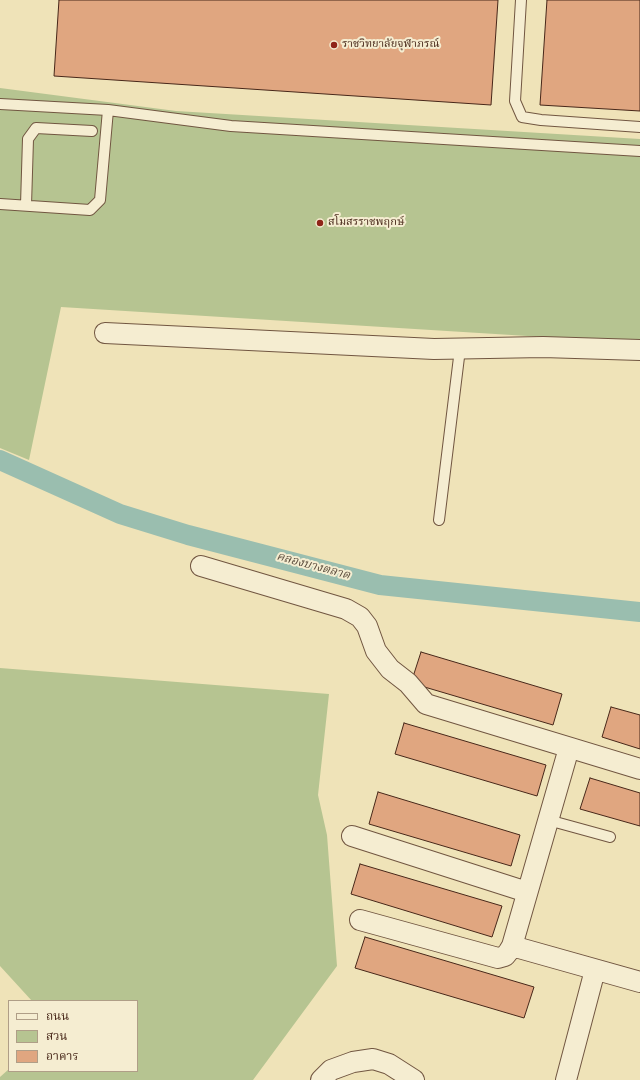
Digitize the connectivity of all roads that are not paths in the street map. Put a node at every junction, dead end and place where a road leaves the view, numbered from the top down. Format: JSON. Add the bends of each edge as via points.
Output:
{"nodes":[{"id":1,"x":521,"y":0,"type":"edge"},
{"id":2,"x":0,"y":104,"type":"edge"},
{"id":3,"x":108,"y":110,"type":"junction"},
{"id":4,"x":640,"y":126,"type":"edge"},
{"id":5,"x":92,"y":131,"type":"dead end"},
{"id":6,"x":640,"y":151,"type":"edge"},
{"id":7,"x":0,"y":204,"type":"edge"},
{"id":8,"x":26,"y":206,"type":"junction"},
{"id":9,"x":105,"y":333,"type":"dead end"},
{"id":10,"x":460,"y":349,"type":"junction"},
{"id":11,"x":640,"y":350,"type":"edge"},
{"id":12,"x":438,"y":520,"type":"dead end"},
{"id":13,"x":201,"y":566,"type":"dead end"},
{"id":14,"x":569,"y":748,"type":"junction"},
{"id":15,"x":640,"y":770,"type":"edge"},
{"id":16,"x":548,"y":820,"type":"junction"},
{"id":17,"x":352,"y":836,"type":"dead end"},
{"id":18,"x":610,"y":837,"type":"dead end"},
{"id":19,"x":527,"y":892,"type":"junction"},
{"id":20,"x":360,"y":920,"type":"dead end"},
{"id":21,"x":512,"y":946,"type":"junction"},
{"id":22,"x":595,"y":970,"type":"junction"},
{"id":23,"x":640,"y":982,"type":"edge"},
{"id":24,"x":321,"y":1080,"type":"edge"},
{"id":25,"x":414,"y":1080,"type":"edge"},
{"id":26,"x":566,"y":1080,"type":"edge"}],
"edges":[{"from":1,"to":4,"type":"lane","via":[[515,101],[522,117]]},
{"from":2,"to":3,"type":"lane"},
{"from":3,"to":6,"type":"lane","via":[[231,126]]},
{"from":3,"to":8,"type":"lane","via":[[100,200],[90,210]]},
{"from":5,"to":8,"type":"lane","via":[[36,128],[28,139]]},
{"from":7,"to":8,"type":"lane"},
{"from":9,"to":10,"type":"street"},
{"from":10,"to":11,"type":"street","via":[[543,347]]},
{"from":10,"to":12,"type":"lane"},
{"from":13,"to":14,"type":"street","via":[[346,609],[360,617],[367,626],[376,651],[390,669],[426,704]]},
{"from":14,"to":15,"type":"street"},
{"from":14,"to":16,"type":"street"},
{"from":16,"to":18,"type":"lane"},
{"from":16,"to":19,"type":"street"},
{"from":17,"to":19,"type":"street"},
{"from":19,"to":21,"type":"street"},
{"from":20,"to":21,"type":"street","via":[[498,958],[505,956]]},
{"from":21,"to":22,"type":"street"},
{"from":22,"to":23,"type":"street"},
{"from":22,"to":26,"type":"street"},
{"from":24,"to":25,"type":"street","via":[[331,1070],[353,1062],[373,1059],[389,1064]]}]}
